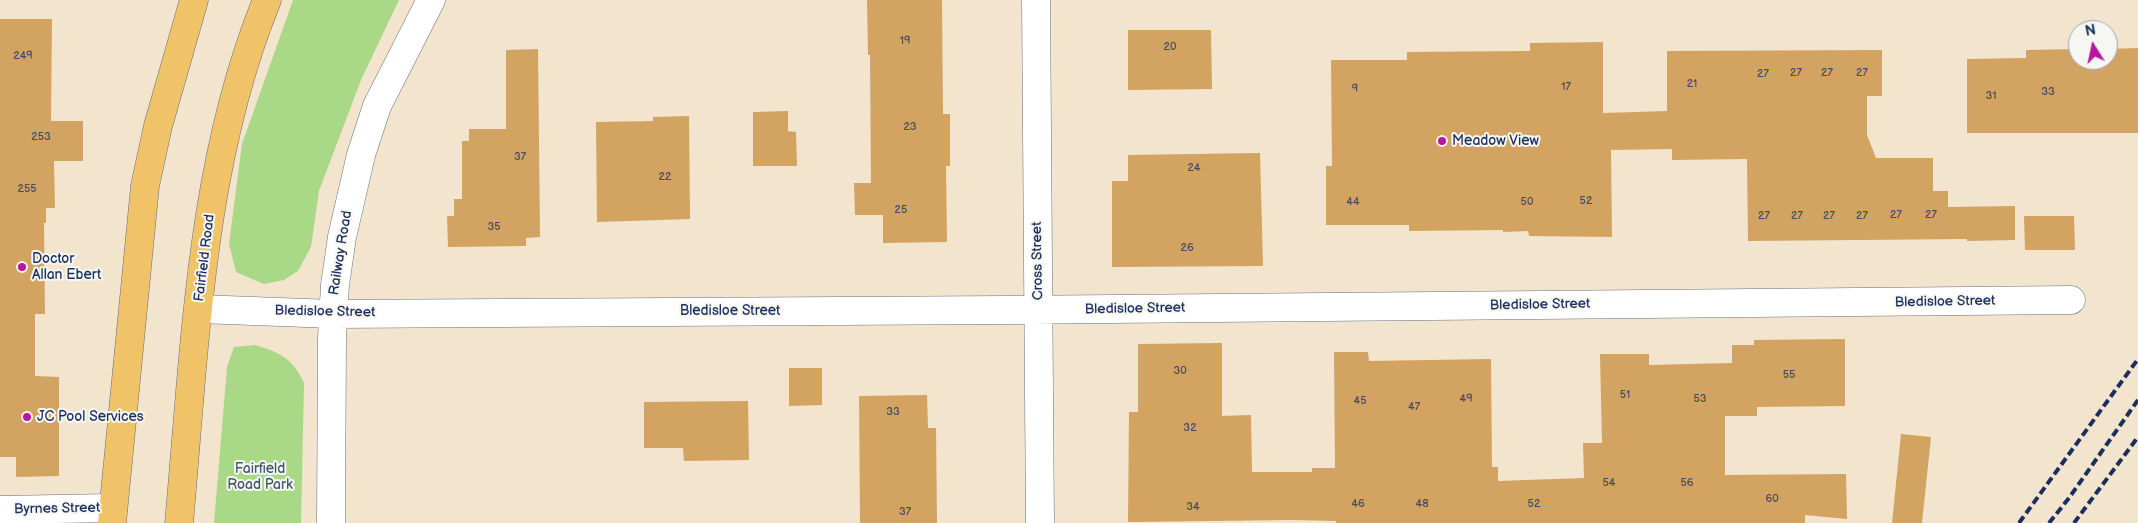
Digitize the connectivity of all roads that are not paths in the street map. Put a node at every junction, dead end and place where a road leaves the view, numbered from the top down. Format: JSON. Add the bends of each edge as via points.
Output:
{"nodes":[{"id":1,"x":194,"y":0,"type":"edge"},
{"id":2,"x":267,"y":0,"type":"edge"},
{"id":3,"x":431,"y":0,"type":"edge"},
{"id":4,"x":1036,"y":0,"type":"edge"},
{"id":5,"x":2071,"y":300,"type":"dead end"},
{"id":6,"x":199,"y":309,"type":"junction"},
{"id":7,"x":1038,"y":309,"type":"junction"},
{"id":8,"x":333,"y":314,"type":"junction"},
{"id":9,"x":0,"y":510,"type":"edge"},
{"id":10,"x":113,"y":516,"type":"edge"},
{"id":11,"x":179,"y":523,"type":"edge"},
{"id":12,"x":331,"y":523,"type":"edge"},
{"id":13,"x":1040,"y":523,"type":"edge"}],
"edges":[{"from":1,"to":10,"type":"main road","via":[[158,126],[145,186]]},
{"from":2,"to":6,"type":"main road","name":"Fairfield Road","via":[[229,123],[210,215]]},
{"from":3,"to":8,"type":"street","name":"Railway Road","via":[[378,106],[361,155],[342,237]]},
{"from":4,"to":7,"type":"street","name":"Cross Street"},
{"from":5,"to":7,"type":"street","name":"Bledisloe Street"},
{"from":6,"to":8,"type":"street","name":"Bledisloe Street"},
{"from":6,"to":11,"type":"main road","name":"Fairfield Road"},
{"from":7,"to":8,"type":"street","name":"Bledisloe Street"},
{"from":7,"to":13,"type":"street","name":"Cross Street"},
{"from":8,"to":12,"type":"street","name":"Railway Road"},
{"from":9,"to":10,"type":"street","name":"Byrnes Street"}]}
